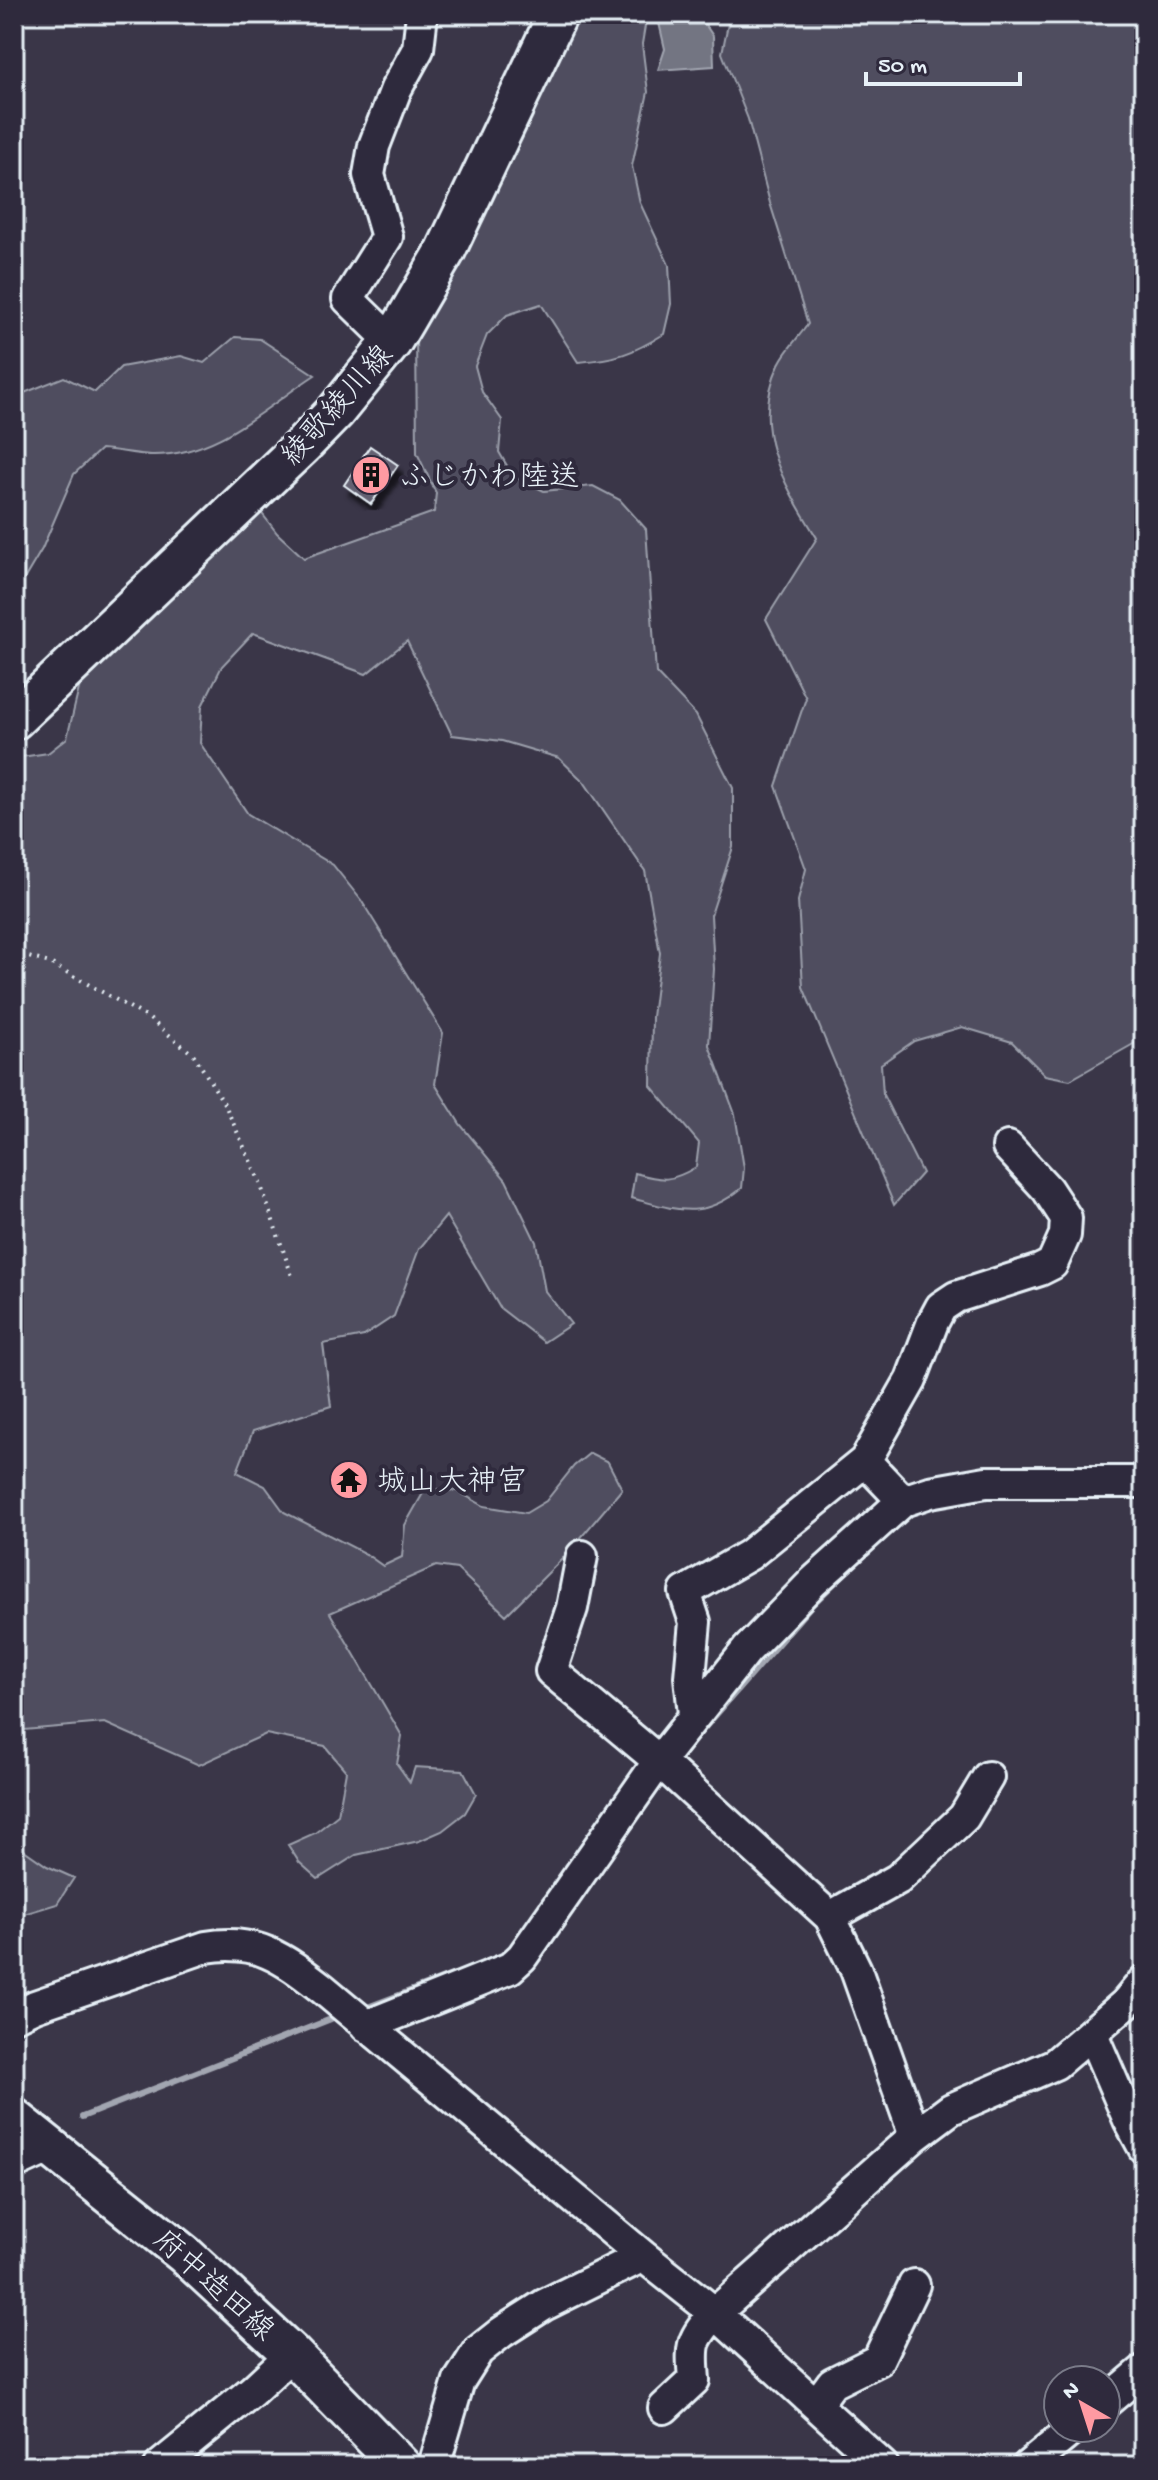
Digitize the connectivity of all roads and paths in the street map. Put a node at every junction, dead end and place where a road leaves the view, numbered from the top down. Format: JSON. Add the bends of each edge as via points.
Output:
{"nodes":[{"id":1,"x":422,"y":14,"type":"edge"},
{"id":2,"x":558,"y":14,"type":"edge"},
{"id":3,"x":392,"y":342,"type":"junction"},
{"id":4,"x":14,"y":720,"type":"edge"},
{"id":5,"x":14,"y":953,"type":"edge"},
{"id":6,"x":1008,"y":1147,"type":"dead end"},
{"id":7,"x":292,"y":1276,"type":"dead end"},
{"id":8,"x":865,"y":1461,"type":"junction"},
{"id":9,"x":1144,"y":1482,"type":"edge"},
{"id":10,"x":903,"y":1501,"type":"junction"},
{"id":11,"x":582,"y":1556,"type":"dead end"},
{"id":12,"x":694,"y":1714,"type":"junction"},
{"id":13,"x":659,"y":1761,"type":"junction"},
{"id":14,"x":988,"y":1777,"type":"dead end"},
{"id":15,"x":830,"y":1917,"type":"junction"},
{"id":16,"x":1144,"y":1981,"type":"edge"},
{"id":17,"x":1134,"y":2004,"type":"edge"},
{"id":18,"x":14,"y":2016,"type":"edge"},
{"id":19,"x":366,"y":2026,"type":"junction"},
{"id":20,"x":1092,"y":2034,"type":"junction"},
{"id":21,"x":14,"y":2118,"type":"edge"},
{"id":22,"x":915,"y":2136,"type":"junction"},
{"id":23,"x":51,"y":2147,"type":"junction"},
{"id":24,"x":1144,"y":2148,"type":"edge"},
{"id":25,"x":14,"y":2164,"type":"edge"},
{"id":26,"x":643,"y":2256,"type":"junction"},
{"id":27,"x":914,"y":2285,"type":"dead end"},
{"id":28,"x":715,"y":2313,"type":"junction"},
{"id":29,"x":292,"y":2354,"type":"junction"},
{"id":30,"x":1144,"y":2370,"type":"edge"},
{"id":31,"x":1122,"y":2389,"type":"edge"},
{"id":32,"x":816,"y":2405,"type":"junction"},
{"id":33,"x":664,"y":2408,"type":"dead end"},
{"id":34,"x":1055,"y":2444,"type":"edge"},
{"id":35,"x":160,"y":2466,"type":"edge"},
{"id":36,"x":401,"y":2466,"type":"edge"},
{"id":37,"x":434,"y":2466,"type":"edge"},
{"id":38,"x":883,"y":2466,"type":"edge"},
{"id":39,"x":1028,"y":2466,"type":"edge"}],
"edges":[{"from":1,"to":3,"type":"street","via":[[418,49],[396,89],[369,175],[387,237],[348,299]]},
{"from":2,"to":3,"type":"main road","name":"綾歌綾川線","via":[[446,250]]},
{"from":3,"to":4,"type":"main road","name":"綾歌綾川線","via":[[303,445]]},
{"from":5,"to":7,"type":"path","via":[[50,963],[147,1017],[194,1055],[225,1105],[259,1180]]},
{"from":6,"to":8,"type":"street","via":[[1066,1218],[1052,1264],[941,1307],[911,1380]]},
{"from":8,"to":10,"type":"street"},
{"from":8,"to":12,"type":"street","via":[[749,1555],[685,1592],[695,1622],[690,1677]]},
{"from":9,"to":10,"type":"street","via":[[986,1482]]},
{"from":10,"to":12,"type":"street","via":[[813,1582]]},
{"from":11,"to":13,"type":"street","via":[[551,1671]]},
{"from":12,"to":13,"type":"street"},
{"from":13,"to":15,"type":"street"},
{"from":13,"to":19,"type":"street","via":[[510,1968]]},
{"from":14,"to":15,"type":"street","via":[[964,1817],[898,1879]]},
{"from":15,"to":22,"type":"street","via":[[856,1970]]},
{"from":16,"to":17,"type":"street"},
{"from":17,"to":20,"type":"street"},
{"from":18,"to":19,"type":"street","via":[[225,1943],[283,1958]]},
{"from":19,"to":26,"type":"street"},
{"from":20,"to":22,"type":"street","via":[[1055,2064],[951,2109]]},
{"from":20,"to":24,"type":"street"},
{"from":21,"to":23,"type":"main road","name":"府中造田線"},
{"from":22,"to":28,"type":"street"},
{"from":23,"to":25,"type":"street"},
{"from":23,"to":29,"type":"main road","name":"府中造田線","via":[[185,2255]]},
{"from":26,"to":28,"type":"street"},
{"from":26,"to":37,"type":"street","via":[[544,2305],[478,2351],[459,2381]]},
{"from":27,"to":32,"type":"street","via":[[878,2360],[832,2383]]},
{"from":28,"to":32,"type":"street"},
{"from":28,"to":33,"type":"street","via":[[691,2347],[694,2380]]},
{"from":29,"to":35,"type":"street"},
{"from":29,"to":36,"type":"main road","name":"府中造田線"},
{"from":30,"to":31,"type":"street"},
{"from":32,"to":38,"type":"street"},
{"from":34,"to":39,"type":"street"}]}
